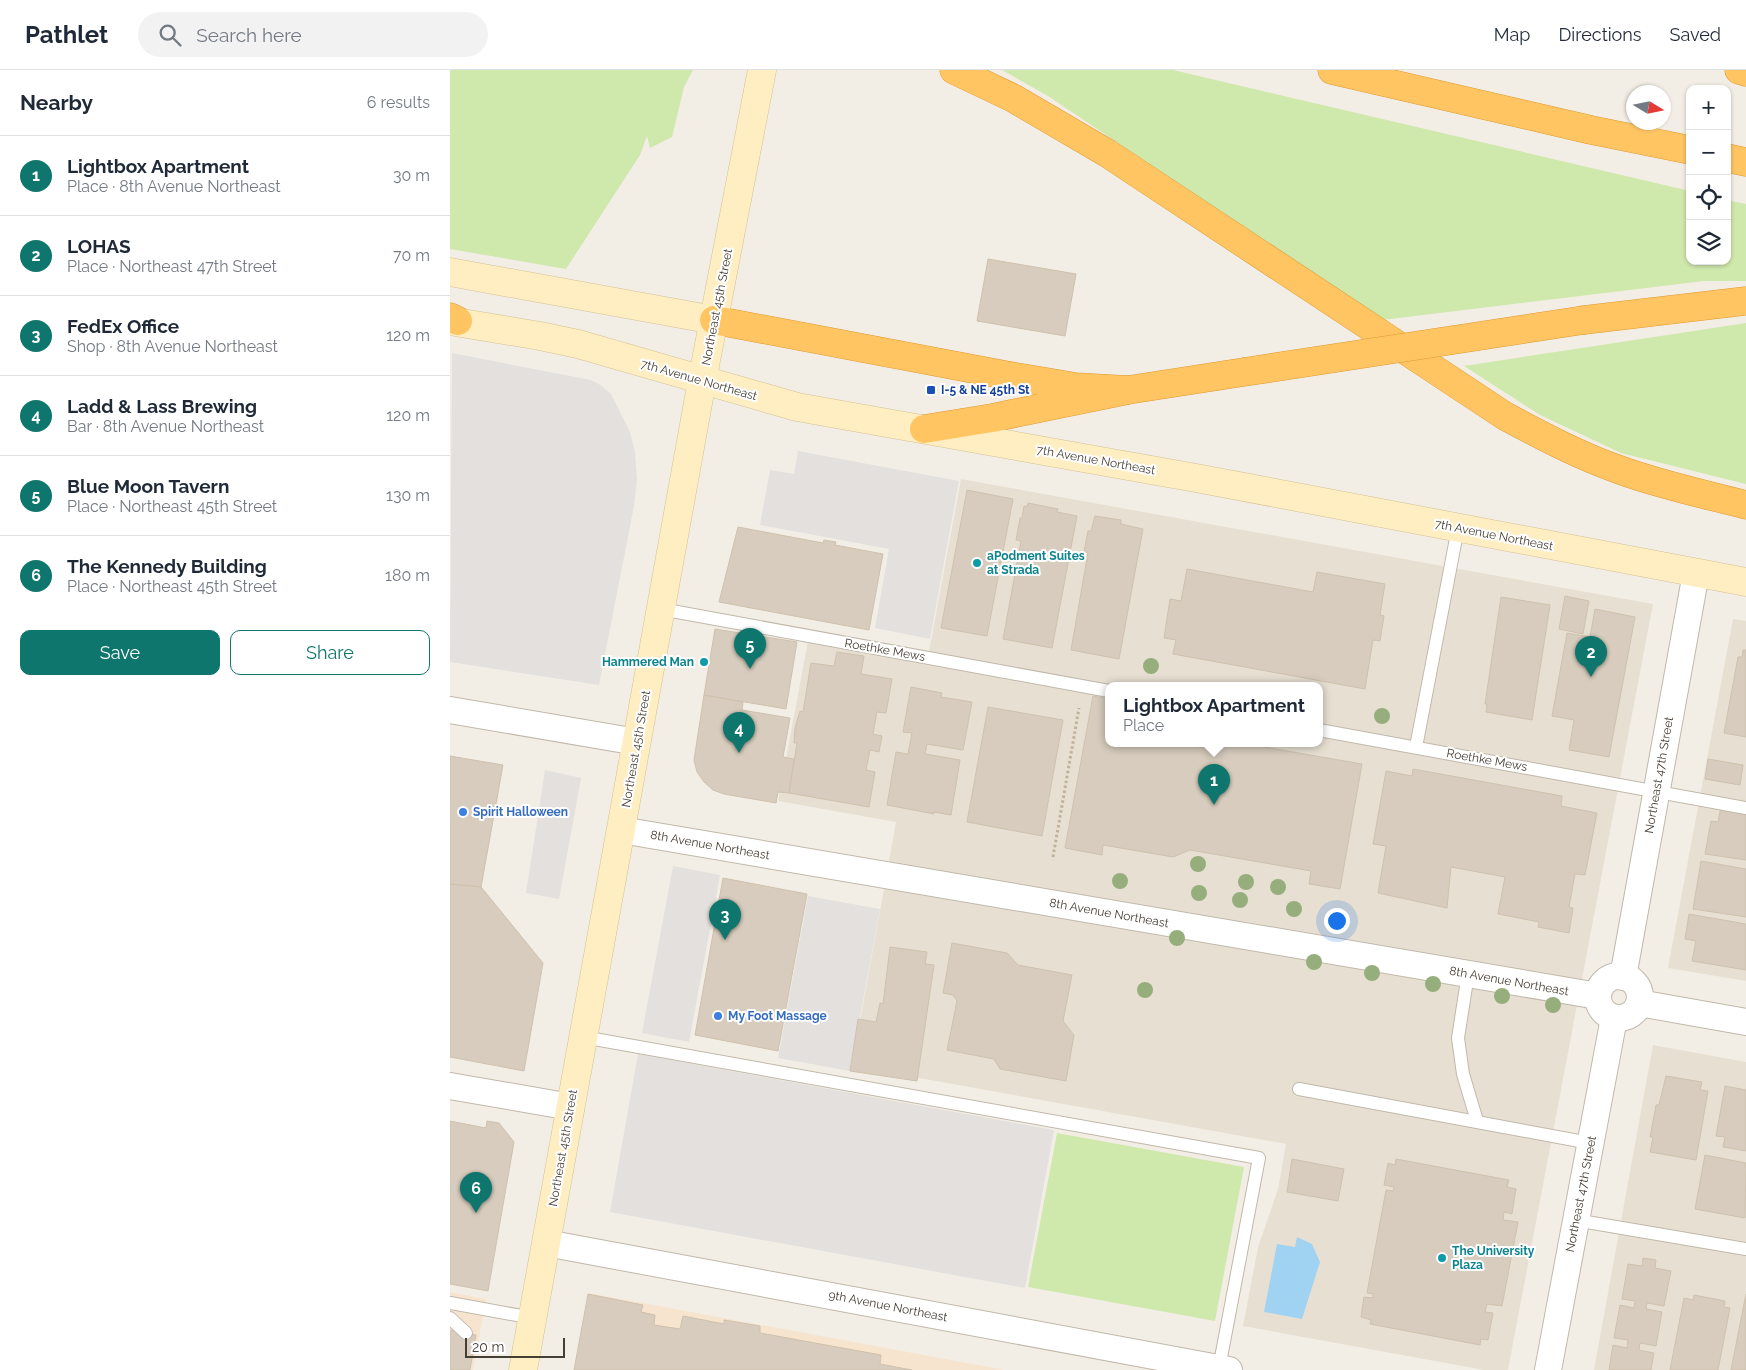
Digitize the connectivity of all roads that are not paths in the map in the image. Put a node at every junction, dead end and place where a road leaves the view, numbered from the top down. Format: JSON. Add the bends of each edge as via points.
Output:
{"nodes":[{"id":1,"x":762,"y":70,"type":"edge"},
{"id":2,"x":954,"y":70,"type":"edge"},
{"id":3,"x":1332,"y":70,"type":"edge"},
{"id":4,"x":1739,"y":70,"type":"edge"},
{"id":5,"x":1746,"y":72,"type":"edge"},
{"id":6,"x":1686,"y":149,"type":"edge"},
{"id":7,"x":1731,"y":159,"type":"edge"},
{"id":8,"x":1746,"y":162,"type":"edge"},
{"id":9,"x":450,"y":272,"type":"edge"},
{"id":10,"x":1746,"y":301,"type":"edge"},
{"id":11,"x":453,"y":320,"type":"edge"},
{"id":12,"x":714,"y":320,"type":"junction"},
{"id":13,"x":702,"y":381,"type":"junction"},
{"id":14,"x":1128,"y":390,"type":"junction"},
{"id":15,"x":924,"y":429,"type":"junction"},
{"id":16,"x":1746,"y":505,"type":"edge"},
{"id":17,"x":1458,"y":528,"type":"junction"},
{"id":18,"x":1696,"y":573,"type":"junction"},
{"id":19,"x":1746,"y":582,"type":"edge"},
{"id":20,"x":661,"y":609,"type":"junction"},
{"id":21,"x":1105,"y":691,"type":"edge"},
{"id":22,"x":450,"y":710,"type":"edge"},
{"id":23,"x":1323,"y":731,"type":"edge"},
{"id":24,"x":637,"y":742,"type":"junction"},
{"id":25,"x":1416,"y":747,"type":"junction"},
{"id":26,"x":1655,"y":791,"type":"junction"},
{"id":27,"x":1746,"y":808,"type":"edge"},
{"id":28,"x":621,"y":830,"type":"junction"},
{"id":29,"x":1468,"y":974,"type":"junction"},
{"id":30,"x":1623,"y":977,"type":"junction"},
{"id":31,"x":1598,"y":996,"type":"junction"},
{"id":32,"x":1639,"y":1003,"type":"junction"},
{"id":33,"x":1614,"y":1018,"type":"junction"},
{"id":34,"x":1746,"y":1022,"type":"edge"},
{"id":35,"x":583,"y":1037,"type":"junction"},
{"id":36,"x":450,"y":1086,"type":"edge"},
{"id":37,"x":1299,"y":1089,"type":"dead end"},
{"id":38,"x":571,"y":1107,"type":"junction"},
{"id":39,"x":1477,"y":1121,"type":"junction"},
{"id":40,"x":1590,"y":1143,"type":"junction"},
{"id":41,"x":1575,"y":1220,"type":"junction"},
{"id":42,"x":546,"y":1243,"type":"junction"},
{"id":43,"x":1746,"y":1250,"type":"edge"},
{"id":44,"x":450,"y":1303,"type":"edge"},
{"id":45,"x":450,"y":1318,"type":"edge"},
{"id":46,"x":533,"y":1318,"type":"junction"},
{"id":47,"x":466,"y":1333,"type":"dead end"},
{"id":48,"x":1224,"y":1369,"type":"edge"},
{"id":49,"x":524,"y":1370,"type":"edge"},
{"id":50,"x":1548,"y":1370,"type":"edge"}],
"edges":[{"from":1,"to":12,"type":"main road","name":"Northeast 45th Street"},
{"from":2,"to":16,"type":"highway","via":[[1014,98],[1107,153],[1505,416],[1541,436],[1618,470]]},
{"from":3,"to":6,"type":"highway"},
{"from":4,"to":5,"type":"highway"},
{"from":7,"to":8,"type":"highway"},
{"from":9,"to":12,"type":"main road"},
{"from":10,"to":14,"type":"highway","bridge":true,"via":[[1584,320]]},
{"from":11,"to":13,"type":"main road","name":"7th Avenue Northeast","via":[[578,344]]},
{"from":12,"to":13,"type":"main road","name":"Northeast 45th Street"},
{"from":12,"to":14,"type":"highway","via":[[1005,375],[1076,387]]},
{"from":13,"to":15,"type":"main road","name":"7th Avenue Northeast","via":[[797,407]]},
{"from":13,"to":20,"type":"main road","name":"Northeast 45th Street"},
{"from":14,"to":15,"type":"highway"},
{"from":15,"to":17,"type":"main road","name":"7th Avenue Northeast"},
{"from":17,"to":18,"type":"main road","name":"7th Avenue Northeast"},
{"from":17,"to":25,"type":"lane"},
{"from":18,"to":19,"type":"main road","name":"7th Avenue Northeast"},
{"from":18,"to":26,"type":"street","name":"Northeast 47th Street"},
{"from":20,"to":21,"type":"lane","name":"Roethke Mews"},
{"from":20,"to":24,"type":"main road","name":"Northeast 45th Street"},
{"from":22,"to":24,"type":"street"},
{"from":23,"to":25,"type":"lane","name":"Roethke Mews"},
{"from":24,"to":28,"type":"main road","name":"Northeast 45th Street"},
{"from":25,"to":26,"type":"lane","name":"Roethke Mews"},
{"from":26,"to":27,"type":"lane","name":"Roethke Mews"},
{"from":26,"to":30,"type":"street","name":"Northeast 47th Street"},
{"from":28,"to":29,"type":"street","name":"8th Avenue Northeast"},
{"from":28,"to":35,"type":"main road","name":"Northeast 45th Street"},
{"from":29,"to":31,"type":"street","name":"8th Avenue Northeast"},
{"from":29,"to":39,"type":"lane","via":[[1458,1038],[1463,1074]]},
{"from":30,"to":31,"type":"street","via":[[1606,980]]},
{"from":30,"to":32,"type":"street","via":[[1636,986]]},
{"from":31,"to":33,"type":"street","via":[[1603,1010]]},
{"from":32,"to":33,"type":"street","via":[[1628,1016]]},
{"from":32,"to":34,"type":"street"},
{"from":33,"to":40,"type":"street","name":"Northeast 47th Street"},
{"from":35,"to":38,"type":"main road","name":"Northeast 45th Street"},
{"from":35,"to":48,"type":"lane","via":[[1259,1158]]},
{"from":36,"to":38,"type":"street"},
{"from":37,"to":39,"type":"lane"},
{"from":38,"to":42,"type":"main road","name":"Northeast 45th Street"},
{"from":39,"to":40,"type":"lane"},
{"from":40,"to":41,"type":"street","name":"Northeast 47th Street"},
{"from":41,"to":43,"type":"lane"},
{"from":41,"to":50,"type":"street","name":"Northeast 47th Street"},
{"from":42,"to":46,"type":"main road","name":"Northeast 45th Street"},
{"from":42,"to":48,"type":"street","name":"9th Avenue Northeast"},
{"from":44,"to":46,"type":"lane"},
{"from":45,"to":47,"type":"lane"},
{"from":46,"to":49,"type":"main road","name":"Northeast 45th Street"}]}
